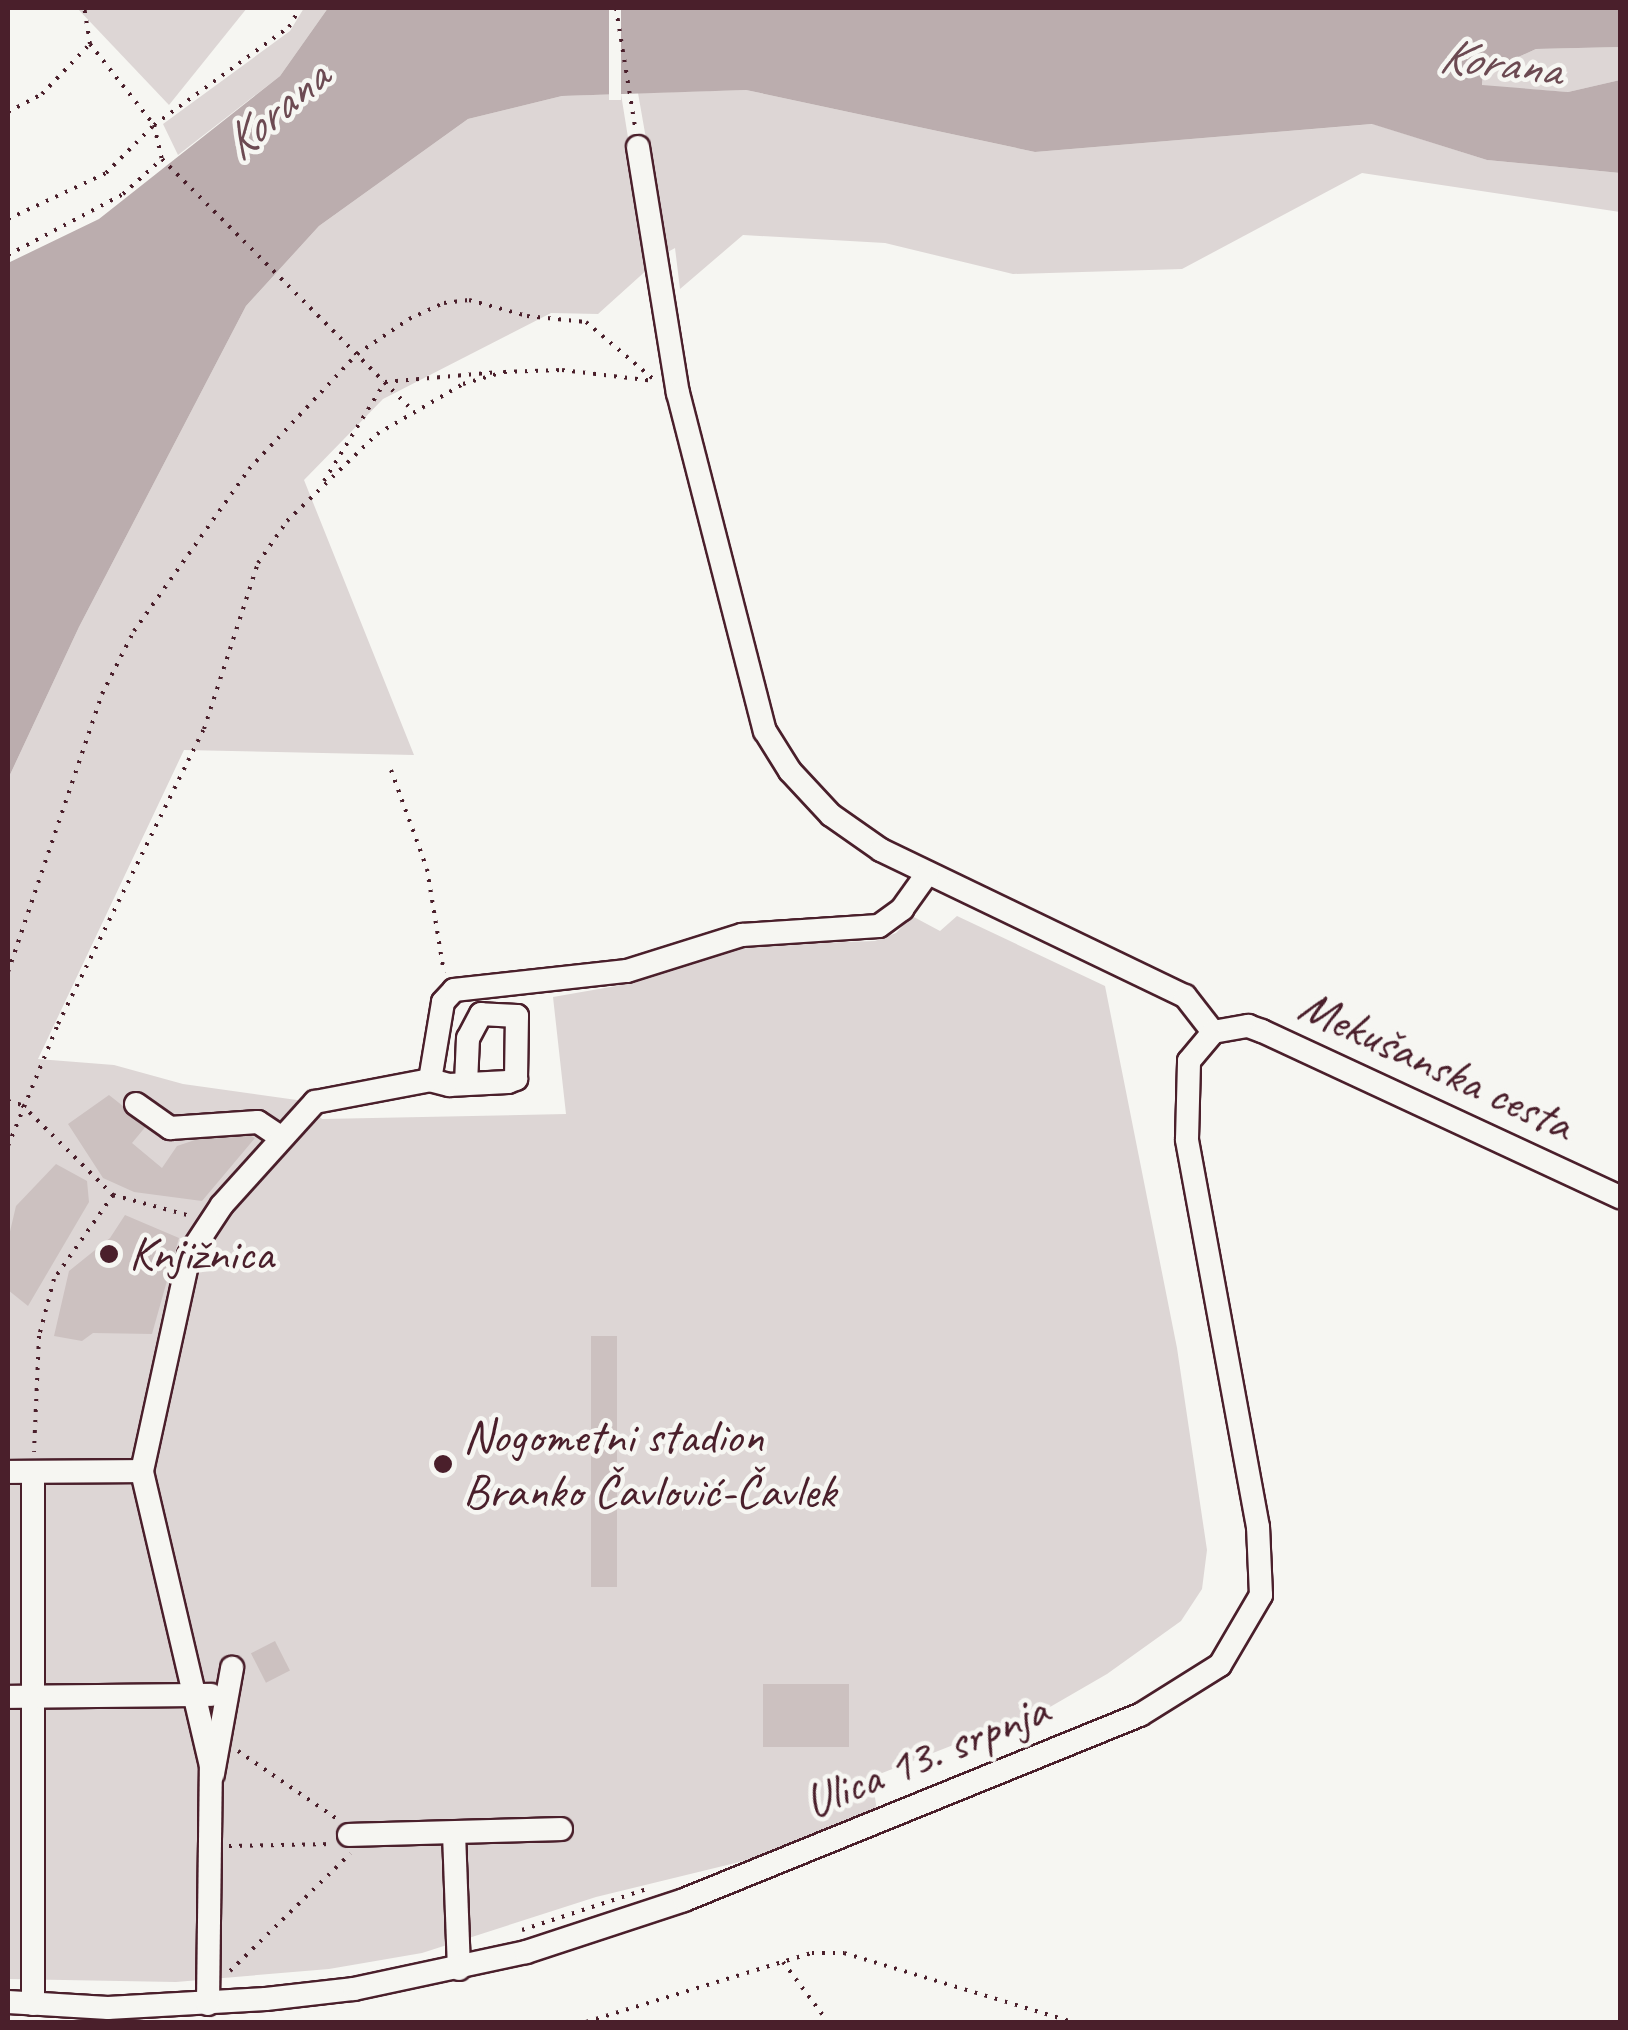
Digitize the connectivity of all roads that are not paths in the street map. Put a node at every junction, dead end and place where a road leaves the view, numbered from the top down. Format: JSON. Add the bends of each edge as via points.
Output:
{"nodes":[{"id":1,"x":638,"y":146,"type":"road end"},
{"id":2,"x":927,"y":874,"type":"junction"},
{"id":3,"x":1212,"y":1032,"type":"junction"},
{"id":4,"x":430,"y":1080,"type":"junction"},
{"id":5,"x":466,"y":1084,"type":"dead end"},
{"id":6,"x":136,"y":1104,"type":"dead end"},
{"id":7,"x":279,"y":1136,"type":"junction"},
{"id":8,"x":1620,"y":1197,"type":"edge"},
{"id":9,"x":142,"y":1471,"type":"junction"},
{"id":10,"x":8,"y":1472,"type":"edge"},
{"id":11,"x":33,"y":1472,"type":"junction"},
{"id":12,"x":232,"y":1668,"type":"dead end"},
{"id":13,"x":201,"y":1696,"type":"junction"},
{"id":14,"x":8,"y":1697,"type":"edge"},
{"id":15,"x":32,"y":1697,"type":"junction"},
{"id":16,"x":211,"y":1777,"type":"junction"},
{"id":17,"x":561,"y":1829,"type":"dead end"},
{"id":18,"x":454,"y":1832,"type":"junction"},
{"id":19,"x":349,"y":1835,"type":"road end"},
{"id":20,"x":460,"y":1970,"type":"junction"},
{"id":21,"x":8,"y":2002,"type":"edge"},
{"id":22,"x":34,"y":2004,"type":"junction"},
{"id":23,"x":208,"y":2004,"type":"junction"}],
"edges":[{"from":1,"to":2,"type":"street","via":[[678,393],[765,731],[790,771],[831,815]]},
{"from":2,"to":3,"type":"street","via":[[1185,996]]},
{"from":2,"to":4,"type":"street","via":[[902,910],[879,926],[742,935],[627,971],[454,990],[443,1002]]},
{"from":3,"to":8,"type":"street","name":"Mekušanska cesta","via":[[1248,1026],[1262,1031]]},
{"from":3,"to":20,"type":"street","name":"Ulica 13. srpnja","via":[[1189,1061],[1187,1139],[1258,1526],[1261,1595],[1220,1665],[1140,1716],[716,1888]]},
{"from":4,"to":5,"type":"street"},
{"from":4,"to":7,"type":"street","via":[[334,1094]]},
{"from":6,"to":7,"type":"street","via":[[170,1128],[258,1122]]},
{"from":7,"to":9,"type":"street","via":[[189,1255]]},
{"from":9,"to":11,"type":"street"},
{"from":9,"to":13,"type":"street"},
{"from":10,"to":11,"type":"street"},
{"from":11,"to":15,"type":"street"},
{"from":12,"to":16,"type":"street","via":[[220,1764]]},
{"from":13,"to":15,"type":"street"},
{"from":13,"to":16,"type":"street"},
{"from":14,"to":15,"type":"street"},
{"from":15,"to":22,"type":"street"},
{"from":16,"to":23,"type":"street"},
{"from":17,"to":18,"type":"street"},
{"from":18,"to":19,"type":"street"},
{"from":18,"to":20,"type":"street"},
{"from":20,"to":23,"type":"street","name":"Ulica 13. srpnja"},
{"from":21,"to":22,"type":"street","name":"Ulica 13. srpnja"},
{"from":22,"to":23,"type":"street","name":"Ulica 13. srpnja"}]}
